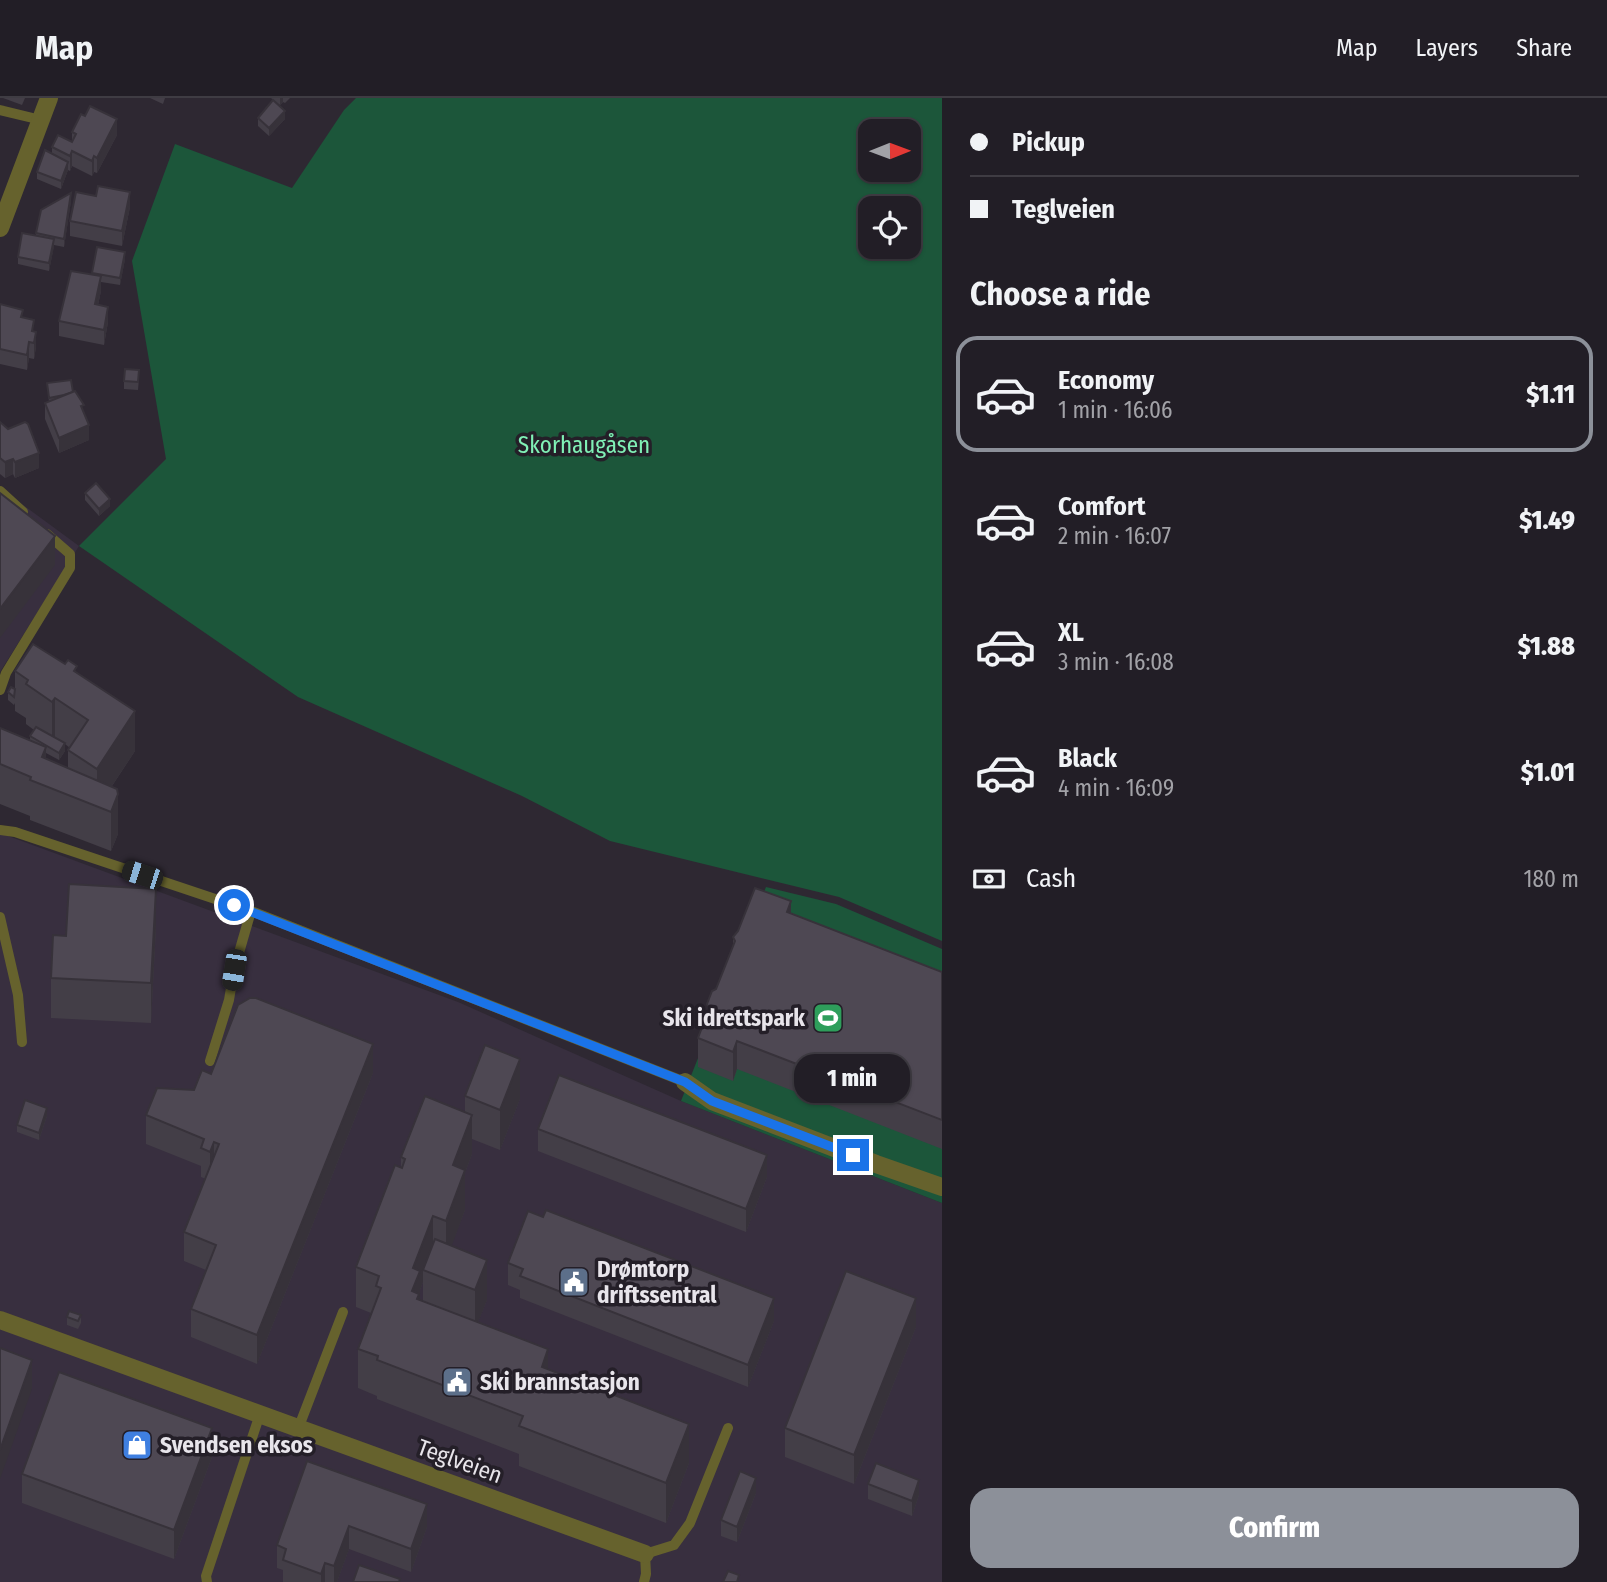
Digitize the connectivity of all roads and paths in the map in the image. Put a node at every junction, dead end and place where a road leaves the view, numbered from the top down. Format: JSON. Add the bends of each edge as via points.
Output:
{"nodes":[{"id":1,"x":49,"y":98,"type":"edge"},
{"id":2,"x":0,"y":110,"type":"edge"},
{"id":3,"x":41,"y":120,"type":"junction"},
{"id":4,"x":0,"y":228,"type":"edge"},
{"id":5,"x":0,"y":491,"type":"edge"},
{"id":6,"x":30,"y":518,"type":"edge"},
{"id":7,"x":40,"y":527,"type":"edge"},
{"id":8,"x":0,"y":690,"type":"edge"},
{"id":9,"x":0,"y":830,"type":"edge"},
{"id":10,"x":251,"y":911,"type":"junction"},
{"id":11,"x":0,"y":917,"type":"edge"},
{"id":12,"x":22,"y":1042,"type":"dead end"},
{"id":13,"x":210,"y":1061,"type":"dead end"},
{"id":14,"x":685,"y":1082,"type":"joint"},
{"id":15,"x":942,"y":1187,"type":"edge"},
{"id":16,"x":343,"y":1312,"type":"dead end"},
{"id":17,"x":0,"y":1320,"type":"edge"},
{"id":18,"x":260,"y":1415,"type":"junction"},
{"id":19,"x":728,"y":1428,"type":"dead end"},
{"id":20,"x":298,"y":1429,"type":"junction"},
{"id":21,"x":645,"y":1554,"type":"junction"},
{"id":22,"x":207,"y":1579,"type":"edge"},
{"id":23,"x":644,"y":1582,"type":"edge"}],
"edges":[{"from":1,"to":3,"type":"street"},
{"from":2,"to":3,"type":"lane"},
{"from":3,"to":4,"type":"street"},
{"from":5,"to":6,"type":"lane"},
{"from":7,"to":8,"type":"lane","via":[[70,554],[70,568]]},
{"from":9,"to":10,"type":"lane"},
{"from":10,"to":13,"type":"lane"},
{"from":10,"to":14,"type":"lane"},
{"from":11,"to":12,"type":"lane","via":[[18,995]]},
{"from":14,"to":15,"type":"street","via":[[712,1101]]},
{"from":16,"to":20,"type":"lane"},
{"from":17,"to":18,"type":"street","name":"Teglveien"},
{"from":18,"to":20,"type":"street","name":"Teglveien"},
{"from":18,"to":22,"type":"lane"},
{"from":19,"to":21,"type":"lane","via":[[690,1523],[674,1545]]},
{"from":20,"to":21,"type":"street","name":"Teglveien"},
{"from":21,"to":23,"type":"lane"}]}
